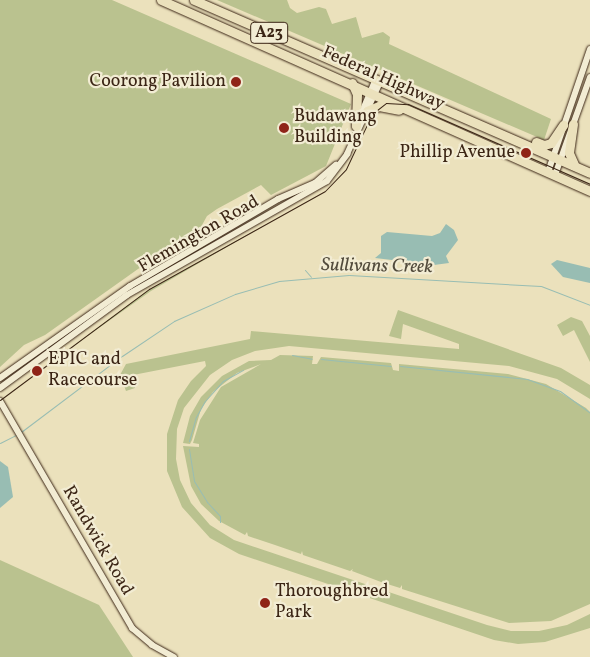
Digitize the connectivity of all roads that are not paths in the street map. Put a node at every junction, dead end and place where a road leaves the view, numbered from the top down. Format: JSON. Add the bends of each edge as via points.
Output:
{"nodes":[{"id":1,"x":161,"y":0,"type":"edge"},
{"id":2,"x":194,"y":0,"type":"edge"},
{"id":3,"x":590,"y":49,"type":"edge"},
{"id":4,"x":590,"y":77,"type":"edge"},
{"id":5,"x":378,"y":81,"type":"junction"},
{"id":6,"x":352,"y":83,"type":"junction"},
{"id":7,"x":373,"y":93,"type":"junction"},
{"id":8,"x":367,"y":111,"type":"junction"},
{"id":9,"x":442,"y":123,"type":"junction"},
{"id":10,"x":574,"y":124,"type":"junction"},
{"id":11,"x":563,"y":125,"type":"junction"},
{"id":12,"x":356,"y":126,"type":"junction"},
{"id":13,"x":500,"y":131,"type":"junction"},
{"id":14,"x":557,"y":156,"type":"junction"},
{"id":15,"x":575,"y":165,"type":"junction"},
{"id":16,"x":590,"y":172,"type":"edge"},
{"id":17,"x":552,"y":174,"type":"junction"},
{"id":18,"x":590,"y":191,"type":"edge"},
{"id":19,"x":84,"y":322,"type":"junction"},
{"id":20,"x":0,"y":378,"type":"edge"},
{"id":21,"x":0,"y":388,"type":"edge"},
{"id":22,"x":0,"y":401,"type":"edge"},
{"id":23,"x":0,"y":410,"type":"edge"},
{"id":24,"x":13,"y":426,"type":"junction"},
{"id":25,"x":174,"y":657,"type":"edge"}],
"edges":[{"from":1,"to":6,"type":"highway","name":"Federal Highway","number":"A23"},
{"from":2,"to":5,"type":"highway","name":"Federal Highway","number":"A23"},
{"from":3,"to":11,"type":"main road"},
{"from":4,"to":10,"type":"main road"},
{"from":5,"to":7,"type":"main road","name":"Flemington Road"},
{"from":5,"to":13,"type":"highway","name":"Federal Highway","number":"A23"},
{"from":6,"to":7,"type":"highway","name":"Federal Highway","number":"A23"},
{"from":6,"to":12,"type":"highway","via":[[357,94]]},
{"from":7,"to":8,"type":"main road","name":"Flemington Road"},
{"from":7,"to":9,"type":"highway","name":"Federal Highway","number":"A23"},
{"from":7,"to":12,"type":"main road","name":"Flemington Road"},
{"from":8,"to":9,"type":"highway","via":[[372,107],[390,107],[428,122]]},
{"from":8,"to":19,"type":"main road","name":"Flemington Road","via":[[348,154],[327,181],[166,270]]},
{"from":9,"to":17,"type":"highway","name":"Federal Highway","number":"A23"},
{"from":10,"to":14,"type":"main road"},
{"from":10,"to":15,"type":"highway","via":[[569,154]]},
{"from":11,"to":13,"type":"highway","via":[[553,141],[545,145],[511,131]]},
{"from":11,"to":14,"type":"main road"},
{"from":12,"to":19,"type":"main road","name":"Flemington Road","via":[[345,152],[323,178],[278,199],[130,286]]},
{"from":13,"to":14,"type":"highway","name":"Federal Highway","number":"A23"},
{"from":14,"to":15,"type":"highway","name":"Federal Highway","number":"A23"},
{"from":14,"to":17,"type":"main road"},
{"from":15,"to":16,"type":"highway","name":"Federal Highway","number":"A23"},
{"from":17,"to":18,"type":"highway","name":"Federal Highway","number":"A23"},
{"from":19,"to":20,"type":"main road","name":"Flemington Road"},
{"from":19,"to":21,"type":"main road","name":"Flemington Road"},
{"from":22,"to":24,"type":"main road","name":"Randwick Road"},
{"from":23,"to":24,"type":"main road","name":"Randwick Road"},
{"from":24,"to":25,"type":"main road","name":"Randwick Road","via":[[132,628],[152,645]]}]}
